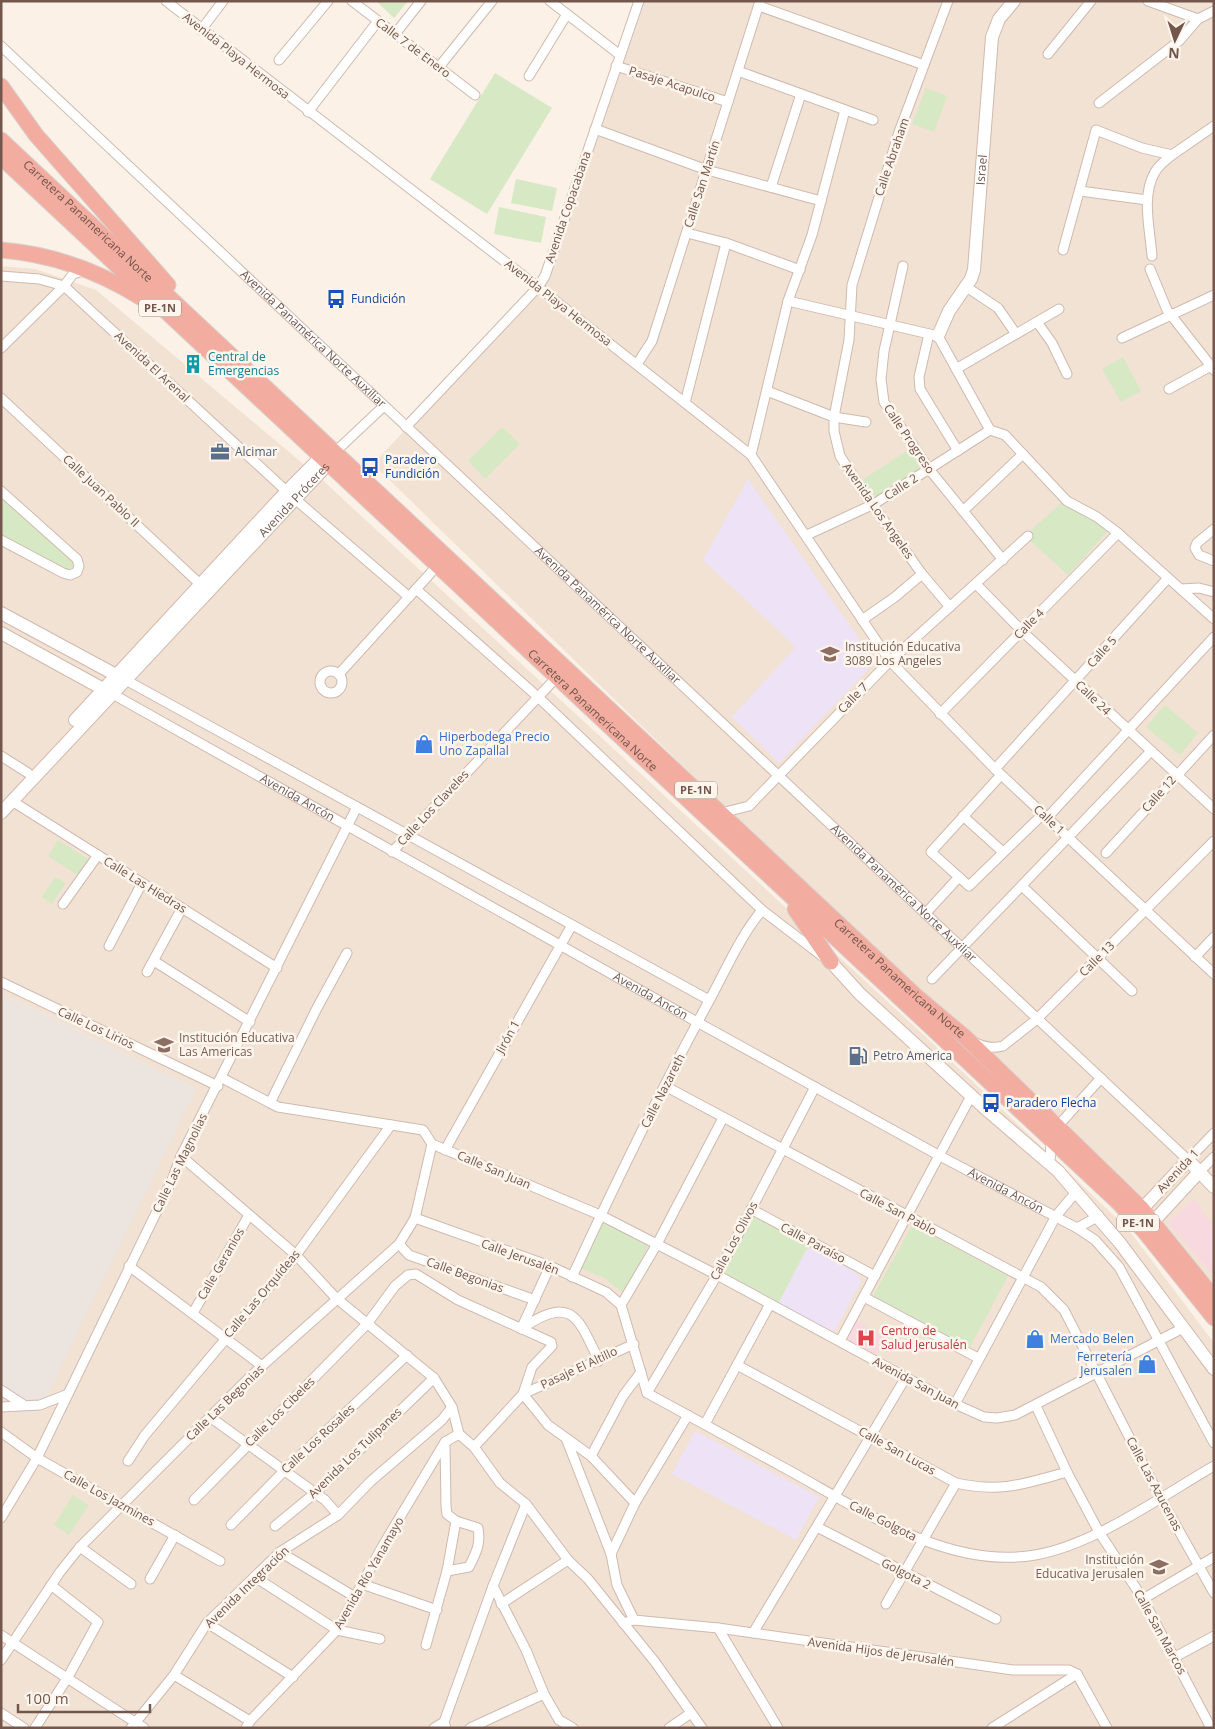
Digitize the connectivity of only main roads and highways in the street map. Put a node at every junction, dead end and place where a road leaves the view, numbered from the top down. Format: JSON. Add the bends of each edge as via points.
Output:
{"nodes":[{"id":1,"x":1,"y":86,"type":"edge"},
{"id":2,"x":1,"y":140,"type":"edge"},
{"id":3,"x":1,"y":157,"type":"edge"},
{"id":4,"x":1,"y":250,"type":"edge"},
{"id":5,"x":169,"y":307,"type":"junction"},
{"id":6,"x":328,"y":458,"type":"junction"},
{"id":7,"x":780,"y":887,"type":"junction"},
{"id":8,"x":830,"y":962,"type":"road end"},
{"id":9,"x":1054,"y":1133,"type":"junction"},
{"id":10,"x":1214,"y":1298,"type":"edge"},
{"id":11,"x":1214,"y":1318,"type":"edge"}],
"edges":[{"from":1,"to":5,"type":"highway","via":[[36,135],[168,285]]},
{"from":2,"to":5,"type":"highway","name":"Carretera Panamericana Norte","number":"PE-1N"},
{"from":3,"to":5,"type":"highway","name":"Carretera Panamericana Norte","number":"PE-1N"},
{"from":4,"to":5,"type":"highway","via":[[35,254],[88,270]]},
{"from":5,"to":6,"type":"highway","name":"Carretera Panamericana Norte","number":"PE-1N"},
{"from":6,"to":7,"type":"highway","name":"Carretera Panamericana Norte","number":"PE-1N","via":[[437,566]]},
{"from":6,"to":9,"type":"highway","name":"Carretera Panamericana Norte","number":"PE-1N","via":[[721,813],[916,996],[966,1038]]},
{"from":7,"to":8,"type":"highway"},
{"from":7,"to":9,"type":"highway","name":"Carretera Panamericana Norte","number":"PE-1N"},
{"from":9,"to":10,"type":"highway","name":"Carretera Panamericana Norte","number":"PE-1N","via":[[1142,1209]]},
{"from":9,"to":11,"type":"highway","name":"Carretera Panamericana Norte","number":"PE-1N","via":[[1135,1219]]}]}
